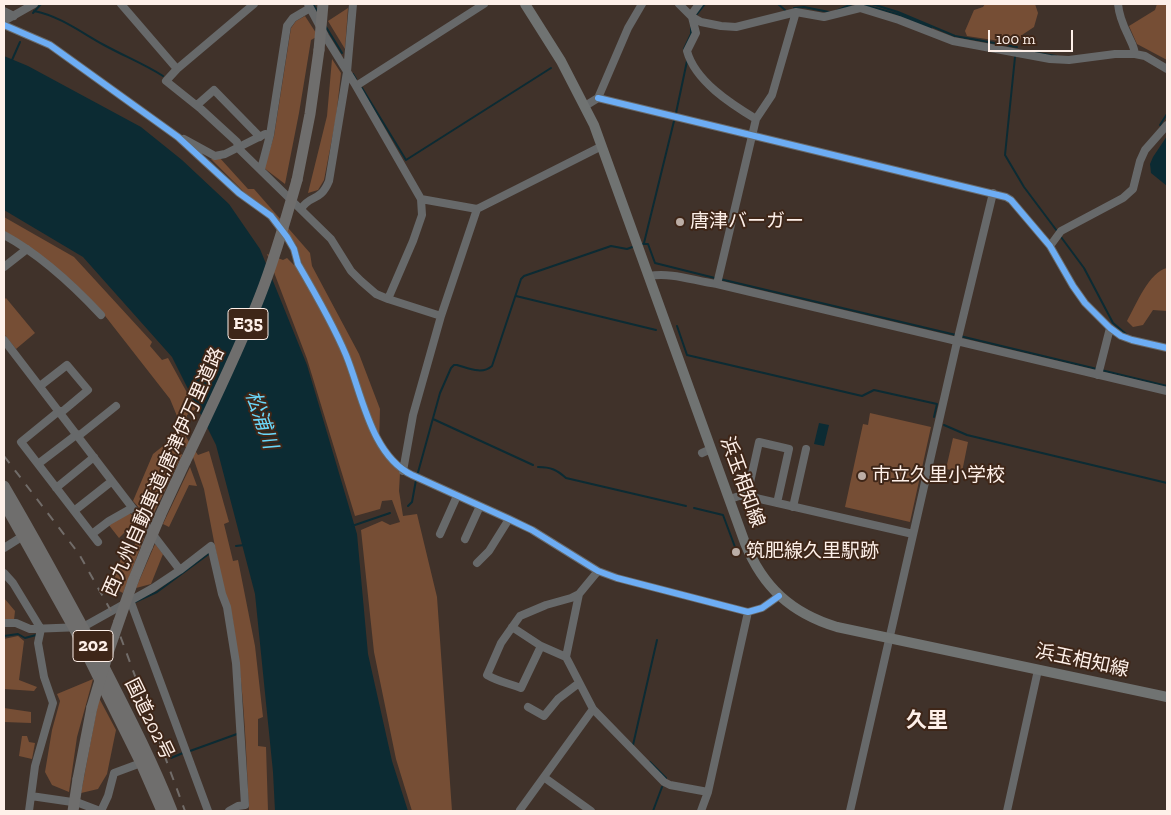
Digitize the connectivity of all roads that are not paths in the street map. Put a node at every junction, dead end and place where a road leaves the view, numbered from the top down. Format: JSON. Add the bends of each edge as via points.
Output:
{"nodes":[{"id":1,"x":34,"y":4,"type":"edge"},
{"id":2,"x":120,"y":4,"type":"edge"},
{"id":3,"x":254,"y":4,"type":"edge"},
{"id":4,"x":322,"y":4,"type":"edge"},
{"id":5,"x":353,"y":4,"type":"edge"},
{"id":6,"x":484,"y":4,"type":"edge"},
{"id":7,"x":524,"y":4,"type":"edge"},
{"id":8,"x":642,"y":4,"type":"edge"},
{"id":9,"x":678,"y":4,"type":"edge"},
{"id":10,"x":699,"y":4,"type":"edge"},
{"id":11,"x":1118,"y":4,"type":"edge"},
{"id":12,"x":309,"y":6,"type":"edge"},
{"id":13,"x":4,"y":11,"type":"edge"},
{"id":14,"x":796,"y":12,"type":"junction"},
{"id":15,"x":14,"y":16,"type":"junction"},
{"id":16,"x":692,"y":16,"type":"junction"},
{"id":17,"x":4,"y":23,"type":"edge"},
{"id":18,"x":1135,"y":54,"type":"junction"},
{"id":19,"x":177,"y":69,"type":"junction"},
{"id":20,"x":1167,"y":69,"type":"edge"},
{"id":21,"x":347,"y":72,"type":"junction"},
{"id":22,"x":356,"y":86,"type":"junction"},
{"id":23,"x":598,"y":98,"type":"junction"},
{"id":24,"x":197,"y":105,"type":"junction"},
{"id":25,"x":585,"y":106,"type":"junction"},
{"id":26,"x":756,"y":119,"type":"junction"},
{"id":27,"x":1167,"y":125,"type":"edge"},
{"id":28,"x":754,"y":135,"type":"junction"},
{"id":29,"x":270,"y":136,"type":"junction"},
{"id":30,"x":178,"y":137,"type":"junction"},
{"id":31,"x":260,"y":137,"type":"junction"},
{"id":32,"x":602,"y":146,"type":"junction"},
{"id":33,"x":238,"y":148,"type":"junction"},
{"id":34,"x":261,"y":169,"type":"junction"},
{"id":35,"x":993,"y":193,"type":"junction"},
{"id":36,"x":421,"y":199,"type":"junction"},
{"id":37,"x":301,"y":209,"type":"junction"},
{"id":38,"x":477,"y":209,"type":"junction"},
{"id":39,"x":4,"y":235,"type":"edge"},
{"id":40,"x":1050,"y":246,"type":"junction"},
{"id":41,"x":27,"y":249,"type":"junction"},
{"id":42,"x":4,"y":267,"type":"edge"},
{"id":43,"x":649,"y":276,"type":"junction"},
{"id":44,"x":718,"y":281,"type":"junction"},
{"id":45,"x":388,"y":300,"type":"junction"},
{"id":46,"x":101,"y":314,"type":"dead end"},
{"id":47,"x":441,"y":316,"type":"junction"},
{"id":48,"x":1110,"y":328,"type":"junction"},
{"id":49,"x":958,"y":338,"type":"junction"},
{"id":50,"x":4,"y":340,"type":"edge"},
{"id":51,"x":1167,"y":348,"type":"edge"},
{"id":52,"x":1099,"y":371,"type":"junction"},
{"id":53,"x":40,"y":386,"type":"junction"},
{"id":54,"x":1167,"y":391,"type":"edge"},
{"id":55,"x":116,"y":406,"type":"dead end"},
{"id":56,"x":58,"y":411,"type":"junction"},
{"id":57,"x":76,"y":435,"type":"junction"},
{"id":58,"x":806,"y":449,"type":"dead end"},
{"id":59,"x":94,"y":457,"type":"junction"},
{"id":60,"x":38,"y":464,"type":"junction"},
{"id":61,"x":403,"y":471,"type":"junction"},
{"id":62,"x":112,"y":482,"type":"junction"},
{"id":63,"x":4,"y":486,"type":"edge"},
{"id":64,"x":56,"y":488,"type":"junction"},
{"id":65,"x":456,"y":496,"type":"junction"},
{"id":66,"x":747,"y":496,"type":"junction"},
{"id":67,"x":730,"y":500,"type":"junction"},
{"id":68,"x":4,"y":503,"type":"edge"},
{"id":69,"x":777,"y":503,"type":"junction"},
{"id":70,"x":480,"y":506,"type":"junction"},
{"id":71,"x":793,"y":507,"type":"junction"},
{"id":72,"x":132,"y":508,"type":"junction"},
{"id":73,"x":74,"y":511,"type":"junction"},
{"id":74,"x":509,"y":519,"type":"junction"},
{"id":75,"x":92,"y":534,"type":"junction"},
{"id":76,"x":440,"y":534,"type":"dead end"},
{"id":77,"x":913,"y":534,"type":"junction"},
{"id":78,"x":23,"y":536,"type":"junction"},
{"id":79,"x":465,"y":539,"type":"dead end"},
{"id":80,"x":98,"y":542,"type":"dead end"},
{"id":81,"x":4,"y":548,"type":"edge"},
{"id":82,"x":477,"y":563,"type":"dead end"},
{"id":83,"x":180,"y":570,"type":"junction"},
{"id":84,"x":598,"y":571,"type":"junction"},
{"id":85,"x":4,"y":573,"type":"edge"},
{"id":86,"x":579,"y":594,"type":"junction"},
{"id":87,"x":779,"y":596,"type":"junction"},
{"id":88,"x":130,"y":600,"type":"junction"},
{"id":89,"x":748,"y":612,"type":"junction"},
{"id":90,"x":4,"y":623,"type":"edge"},
{"id":91,"x":78,"y":627,"type":"junction"},
{"id":92,"x":512,"y":627,"type":"junction"},
{"id":93,"x":41,"y":629,"type":"junction"},
{"id":94,"x":889,"y":638,"type":"junction"},
{"id":95,"x":541,"y":646,"type":"junction"},
{"id":96,"x":566,"y":657,"type":"junction"},
{"id":97,"x":1038,"y":670,"type":"junction"},
{"id":98,"x":579,"y":682,"type":"junction"},
{"id":99,"x":1167,"y":697,"type":"edge"},
{"id":100,"x":528,"y":707,"type":"dead end"},
{"id":101,"x":593,"y":709,"type":"junction"},
{"id":102,"x":141,"y":763,"type":"junction"},
{"id":103,"x":545,"y":778,"type":"junction"},
{"id":104,"x":708,"y":792,"type":"junction"},
{"id":105,"x":31,"y":796,"type":"junction"},
{"id":106,"x":520,"y":810,"type":"dead end"},
{"id":107,"x":29,"y":811,"type":"edge"},
{"id":108,"x":73,"y":811,"type":"edge"},
{"id":109,"x":100,"y":811,"type":"edge"},
{"id":110,"x":162,"y":811,"type":"edge"},
{"id":111,"x":172,"y":811,"type":"edge"},
{"id":112,"x":208,"y":811,"type":"edge"},
{"id":113,"x":228,"y":811,"type":"edge"},
{"id":114,"x":591,"y":811,"type":"edge"},
{"id":115,"x":701,"y":811,"type":"edge"},
{"id":116,"x":850,"y":811,"type":"edge"},
{"id":117,"x":1007,"y":811,"type":"edge"}],
"edges":[{"from":1,"to":15,"type":"street"},
{"from":2,"to":19,"type":"street"},
{"from":3,"to":19,"type":"street"},
{"from":4,"to":108,"type":"highway","name":"西九州自動車道;唐津伊万里道路","number":"E35","bridge":true,"via":[[310,114],[286,220],[260,296],[147,546],[108,650],[92,707]]},
{"from":5,"to":21,"type":"street"},
{"from":6,"to":22,"type":"street"},
{"from":7,"to":25,"type":"main road","name":"浜玉相知線"},
{"from":8,"to":23,"type":"street","via":[[628,28]]},
{"from":9,"to":16,"type":"street"},
{"from":10,"to":16,"type":"street"},
{"from":11,"to":18,"type":"street"},
{"from":12,"to":21,"type":"street"},
{"from":12,"to":29,"type":"street","via":[[287,26]]},
{"from":13,"to":15,"type":"street"},
{"from":14,"to":16,"type":"street","via":[[736,27],[701,22]]},
{"from":14,"to":18,"type":"street","via":[[824,17],[853,9],[869,10],[953,41],[1050,59]]},
{"from":14,"to":26,"type":"street","via":[[772,95]]},
{"from":15,"to":17,"type":"street"},
{"from":16,"to":26,"type":"street","via":[[696,33],[687,51],[696,71]]},
{"from":17,"to":30,"type":"street","via":[[50,45]]},
{"from":18,"to":20,"type":"street"},
{"from":19,"to":24,"type":"street","via":[[166,81]]},
{"from":21,"to":22,"type":"street"},
{"from":21,"to":37,"type":"street","via":[[329,182],[323,193],[307,201]]},
{"from":22,"to":36,"type":"street"},
{"from":23,"to":25,"type":"street"},
{"from":23,"to":28,"type":"street"},
{"from":24,"to":31,"type":"street","via":[[214,90]]},
{"from":24,"to":33,"type":"street","via":[[237,142]]},
{"from":25,"to":32,"type":"main road","name":"浜玉相知線"},
{"from":26,"to":28,"type":"street"},
{"from":27,"to":40,"type":"street","via":[[1145,150],[1133,189],[1123,198],[1059,233]]},
{"from":28,"to":35,"type":"street"},
{"from":28,"to":44,"type":"street"},
{"from":29,"to":31,"type":"street"},
{"from":29,"to":34,"type":"street"},
{"from":30,"to":33,"type":"street","via":[[190,140],[215,156]]},
{"from":30,"to":61,"type":"street","via":[[239,193],[271,216],[287,237],[346,353],[371,426]]},
{"from":31,"to":33,"type":"street"},
{"from":32,"to":38,"type":"street"},
{"from":32,"to":43,"type":"main road","name":"浜玉相知線"},
{"from":33,"to":34,"type":"street"},
{"from":34,"to":37,"type":"street"},
{"from":35,"to":40,"type":"street","via":[[1011,200]]},
{"from":35,"to":49,"type":"street"},
{"from":36,"to":38,"type":"street"},
{"from":36,"to":45,"type":"street","via":[[422,215]]},
{"from":37,"to":45,"type":"street","via":[[331,238],[360,282]]},
{"from":38,"to":47,"type":"street"},
{"from":39,"to":41,"type":"street"},
{"from":40,"to":48,"type":"street","via":[[1085,303]]},
{"from":41,"to":42,"type":"street"},
{"from":41,"to":46,"type":"street"},
{"from":43,"to":44,"type":"street","via":[[665,274],[698,282]]},
{"from":43,"to":67,"type":"main road","name":"浜玉相知線","via":[[706,451]]},
{"from":44,"to":49,"type":"street"},
{"from":45,"to":47,"type":"street"},
{"from":47,"to":61,"type":"street","via":[[414,415]]},
{"from":48,"to":51,"type":"street","via":[[1132,340]]},
{"from":48,"to":52,"type":"street"},
{"from":49,"to":52,"type":"street"},
{"from":49,"to":77,"type":"street"},
{"from":50,"to":53,"type":"street"},
{"from":52,"to":54,"type":"street"},
{"from":53,"to":56,"type":"street"},
{"from":53,"to":56,"type":"street","via":[[67,365],[88,390],[63,411]]},
{"from":55,"to":57,"type":"street"},
{"from":56,"to":57,"type":"street"},
{"from":56,"to":60,"type":"street","via":[[21,442]]},
{"from":57,"to":59,"type":"street"},
{"from":57,"to":60,"type":"street"},
{"from":58,"to":71,"type":"street"},
{"from":59,"to":62,"type":"street"},
{"from":59,"to":64,"type":"street"},
{"from":60,"to":64,"type":"street"},
{"from":61,"to":65,"type":"street"},
{"from":62,"to":72,"type":"street"},
{"from":62,"to":73,"type":"street"},
{"from":63,"to":91,"type":"highway","name":"国道202号","number":"202","via":[[31,531]]},
{"from":64,"to":73,"type":"street"},
{"from":65,"to":70,"type":"street"},
{"from":65,"to":76,"type":"street"},
{"from":66,"to":67,"type":"street"},
{"from":66,"to":69,"type":"street"},
{"from":66,"to":69,"type":"street","via":[[760,442],[789,449]]},
{"from":67,"to":87,"type":"main road","name":"浜玉相知線","via":[[753,562]]},
{"from":68,"to":78,"type":"highway","name":"国道202号","number":"202"},
{"from":69,"to":71,"type":"street"},
{"from":70,"to":74,"type":"street"},
{"from":70,"to":79,"type":"street"},
{"from":71,"to":77,"type":"street"},
{"from":72,"to":75,"type":"street"},
{"from":72,"to":83,"type":"street"},
{"from":73,"to":75,"type":"street"},
{"from":74,"to":82,"type":"street","via":[[489,551]]},
{"from":74,"to":84,"type":"street"},
{"from":75,"to":80,"type":"street"},
{"from":77,"to":94,"type":"street"},
{"from":78,"to":81,"type":"street"},
{"from":78,"to":91,"type":"highway","name":"国道202号","number":"202"},
{"from":83,"to":88,"type":"street"},
{"from":83,"to":113,"type":"street","via":[[211,546],[227,607],[242,728],[245,805]]},
{"from":84,"to":86,"type":"street"},
{"from":84,"to":89,"type":"street"},
{"from":85,"to":93,"type":"street"},
{"from":86,"to":92,"type":"street","via":[[520,616]]},
{"from":86,"to":96,"type":"street"},
{"from":87,"to":89,"type":"street","via":[[762,608]]},
{"from":87,"to":94,"type":"main road","name":"浜玉相知線","via":[[826,624]]},
{"from":88,"to":91,"type":"street"},
{"from":88,"to":112,"type":"street"},
{"from":89,"to":104,"type":"street"},
{"from":90,"to":93,"type":"street"},
{"from":91,"to":93,"type":"street"},
{"from":91,"to":102,"type":"highway","name":"国道202号","number":"202"},
{"from":91,"to":111,"type":"highway","name":"国道202号","number":"202","via":[[144,744]]},
{"from":92,"to":95,"type":"street"},
{"from":92,"to":95,"type":"street","via":[[487,675],[520,688]]},
{"from":93,"to":105,"type":"street","via":[[38,643],[53,703],[35,766]]},
{"from":94,"to":97,"type":"main road","name":"浜玉相知線"},
{"from":94,"to":116,"type":"street"},
{"from":95,"to":96,"type":"street"},
{"from":96,"to":98,"type":"street"},
{"from":97,"to":99,"type":"main road","name":"浜玉相知線"},
{"from":97,"to":117,"type":"street"},
{"from":98,"to":100,"type":"street","via":[[558,698],[544,716]]},
{"from":98,"to":101,"type":"street"},
{"from":101,"to":103,"type":"street"},
{"from":101,"to":104,"type":"street","via":[[664,782]]},
{"from":102,"to":109,"type":"street","via":[[114,773]]},
{"from":102,"to":110,"type":"highway","name":"国道202号","number":"202"},
{"from":103,"to":106,"type":"street"},
{"from":103,"to":114,"type":"street"},
{"from":104,"to":115,"type":"street"},
{"from":105,"to":107,"type":"street"},
{"from":105,"to":109,"type":"street","via":[[79,803]]}]}
